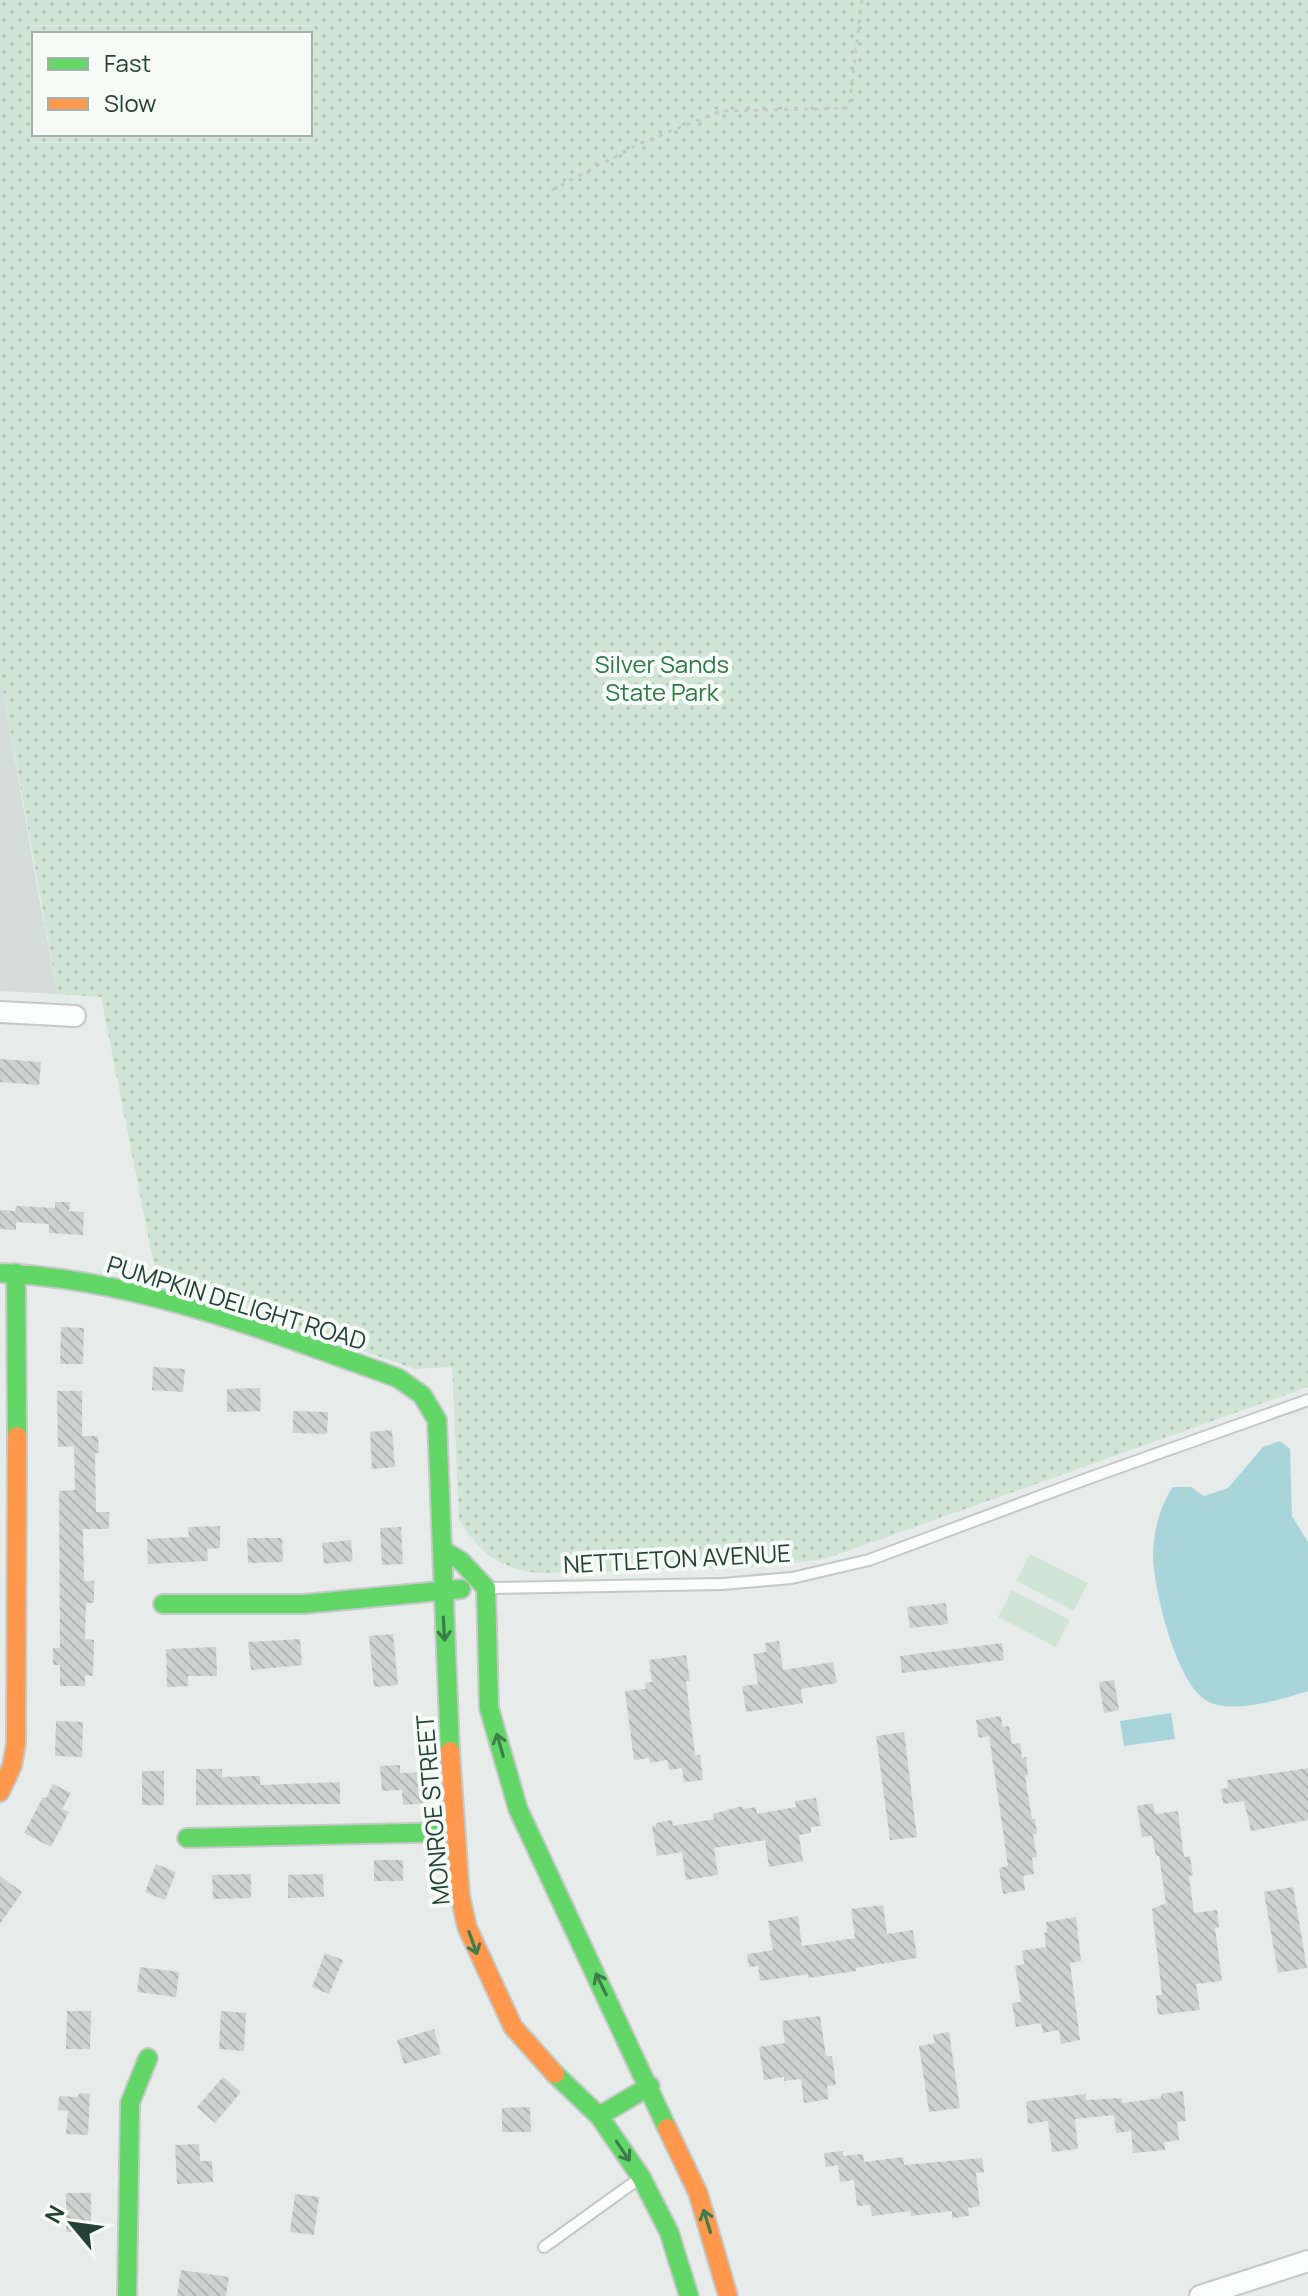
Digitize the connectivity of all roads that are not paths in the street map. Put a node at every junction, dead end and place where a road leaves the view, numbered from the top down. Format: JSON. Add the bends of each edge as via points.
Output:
{"nodes":[{"id":1,"x":0,"y":1012,"type":"edge"},
{"id":2,"x":75,"y":1016,"type":"dead end"},
{"id":3,"x":8,"y":1273,"type":"edge"},
{"id":4,"x":1308,"y":1400,"type":"edge"},
{"id":5,"x":437,"y":1420,"type":"joint"},
{"id":6,"x":444,"y":1551,"type":"junction"},
{"id":7,"x":486,"y":1588,"type":"junction"},
{"id":8,"x":442,"y":1590,"type":"junction"},
{"id":9,"x":163,"y":1604,"type":"dead end"},
{"id":10,"x":0,"y":1792,"type":"edge"},
{"id":11,"x":454,"y":1832,"type":"junction"},
{"id":12,"x":187,"y":1838,"type":"dead end"},
{"id":13,"x":148,"y":2058,"type":"dead end"},
{"id":14,"x":650,"y":2086,"type":"junction"},
{"id":15,"x":599,"y":2116,"type":"junction"},
{"id":16,"x":641,"y":2177,"type":"junction"},
{"id":17,"x":544,"y":2247,"type":"dead end"},
{"id":18,"x":1308,"y":2261,"type":"edge"},
{"id":19,"x":127,"y":2296,"type":"edge"},
{"id":20,"x":689,"y":2296,"type":"edge"},
{"id":21,"x":728,"y":2296,"type":"edge"},
{"id":22,"x":1200,"y":2296,"type":"edge"}],
"edges":[{"from":1,"to":2,"type":"street"},
{"from":3,"to":5,"type":"street","name":"PUMPKIN DELIGHT ROAD","via":[[134,1291],[354,1362],[413,1386]]},
{"from":3,"to":10,"type":"street","via":[[18,1570],[16,1743]]},
{"from":4,"to":7,"type":"lane","name":"NETTLETON AVENUE","via":[[869,1560],[792,1578]]},
{"from":5,"to":6,"type":"street","name":"MONROE STREET"},
{"from":6,"to":7,"type":"street"},
{"from":6,"to":8,"type":"street","name":"MONROE STREET"},
{"from":7,"to":8,"type":"street","name":"NETTLETON AVENUE"},
{"from":14,"to":7,"type":"street","one_way":true,"via":[[518,1809],[489,1708]]},
{"from":8,"to":9,"type":"street","name":"NETTLETON AVENUE","via":[[304,1604]]},
{"from":8,"to":11,"type":"street","name":"MONROE STREET","one_way":true},
{"from":11,"to":12,"type":"street"},
{"from":11,"to":15,"type":"street","name":"MONROE STREET","one_way":true,"via":[[467,1927],[503,2009],[526,2044]]},
{"from":13,"to":19,"type":"street","via":[[130,2103]]},
{"from":14,"to":15,"type":"street"},
{"from":21,"to":14,"type":"street","one_way":true,"via":[[698,2193]]},
{"from":15,"to":16,"type":"street","name":"MONROE STREET","one_way":true},
{"from":16,"to":17,"type":"lane"},
{"from":16,"to":20,"type":"street","name":"MONROE STREET","via":[[669,2232]]},
{"from":18,"to":22,"type":"street"}]}
